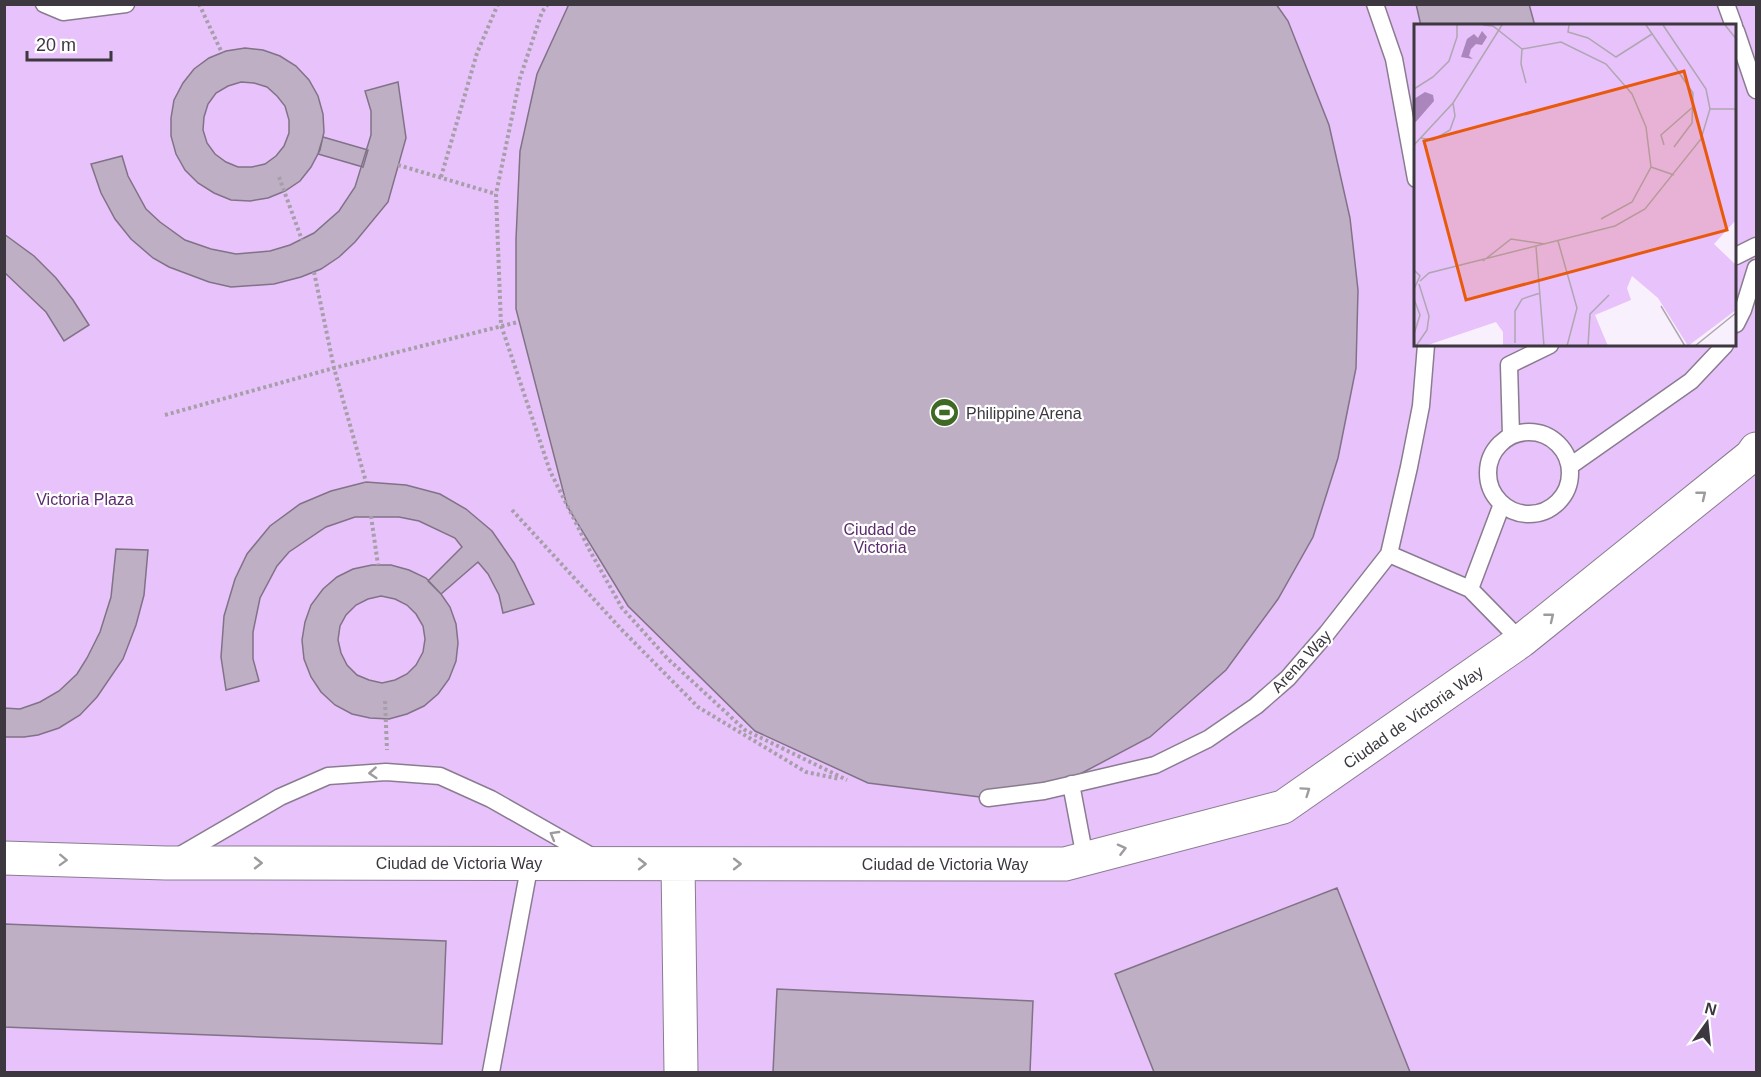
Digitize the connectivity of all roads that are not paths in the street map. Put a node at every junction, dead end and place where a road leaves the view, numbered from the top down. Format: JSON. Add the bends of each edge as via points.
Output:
{"nodes":[{"id":1,"x":44,"y":4,"type":"edge"},
{"id":2,"x":126,"y":4,"type":"edge"},
{"id":3,"x":1375,"y":4,"type":"edge"},
{"id":4,"x":1726,"y":4,"type":"edge"},
{"id":5,"x":1733,"y":24,"type":"edge"},
{"id":6,"x":1737,"y":34,"type":"edge"},
{"id":7,"x":1756,"y":90,"type":"edge"},
{"id":8,"x":1414,"y":168,"type":"edge"},
{"id":9,"x":1756,"y":246,"type":"edge"},
{"id":10,"x":1737,"y":256,"type":"edge"},
{"id":11,"x":1756,"y":268,"type":"edge"},
{"id":12,"x":1737,"y":322,"type":"edge"},
{"id":13,"x":1426,"y":346,"type":"edge"},
{"id":14,"x":1548,"y":346,"type":"edge"},
{"id":15,"x":1724,"y":346,"type":"edge"},
{"id":16,"x":1511,"y":435,"type":"junction"},
{"id":17,"x":1756,"y":449,"type":"edge"},
{"id":18,"x":1570,"y":466,"type":"junction"},
{"id":19,"x":1502,"y":504,"type":"junction"},
{"id":20,"x":1389,"y":554,"type":"junction"},
{"id":21,"x":1470,"y":590,"type":"junction"},
{"id":22,"x":1521,"y":641,"type":"junction"},
{"id":23,"x":1071,"y":784,"type":"junction"},
{"id":24,"x":988,"y":798,"type":"dead end"},
{"id":25,"x":4,"y":858,"type":"edge"},
{"id":26,"x":1085,"y":858,"type":"junction"},
{"id":27,"x":166,"y":863,"type":"junction"},
{"id":28,"x":530,"y":863,"type":"junction"},
{"id":29,"x":604,"y":864,"type":"junction"},
{"id":30,"x":678,"y":864,"type":"junction"},
{"id":31,"x":491,"y":1072,"type":"edge"},
{"id":32,"x":681,"y":1072,"type":"edge"}],
"edges":[{"from":1,"to":2,"type":"lane","via":[[63,12]]},
{"from":3,"to":8,"type":"lane","via":[[1394,59]]},
{"from":4,"to":5,"type":"lane"},
{"from":6,"to":7,"type":"lane"},
{"from":9,"to":10,"type":"lane"},
{"from":11,"to":12,"type":"lane"},
{"from":13,"to":20,"type":"lane","name":"Arena Way","via":[[1421,406]]},
{"from":14,"to":16,"type":"lane","via":[[1509,365]]},
{"from":15,"to":18,"type":"lane","via":[[1691,381]]},
{"from":16,"to":18,"type":"lane","via":[[1536,432],[1548,436],[1566,454]]},
{"from":16,"to":19,"type":"lane","via":[[1492,454],[1488,467],[1488,481]]},
{"from":22,"to":17,"type":"street","name":"Ciudad de Victoria Way","one_way":true},
{"from":18,"to":19,"type":"lane","via":[[1567,490],[1550,508],[1526,514]]},
{"from":19,"to":21,"type":"lane"},
{"from":20,"to":21,"type":"lane"},
{"from":20,"to":23,"type":"lane","name":"Arena Way","via":[[1288,678],[1256,706],[1208,739],[1155,765]]},
{"from":21,"to":22,"type":"lane"},
{"from":26,"to":22,"type":"street","name":"Ciudad de Victoria Way","one_way":true,"via":[[1284,807]]},
{"from":23,"to":24,"type":"lane","name":"Arena Way"},
{"from":23,"to":26,"type":"lane"},
{"from":25,"to":27,"type":"street","name":"Ciudad de Victoria Way","one_way":true},
{"from":30,"to":26,"type":"street","name":"Ciudad de Victoria Way","one_way":true,"via":[[1065,864]]},
{"from":27,"to":28,"type":"street","name":"Ciudad de Victoria Way","one_way":true},
{"from":29,"to":27,"type":"lane","one_way":true,"via":[[491,799],[440,776],[386,772],[328,776],[280,797]]},
{"from":28,"to":29,"type":"street","name":"Ciudad de Victoria Way"},
{"from":28,"to":31,"type":"lane"},
{"from":29,"to":30,"type":"street","name":"Ciudad de Victoria Way","one_way":true},
{"from":30,"to":32,"type":"street"}]}
